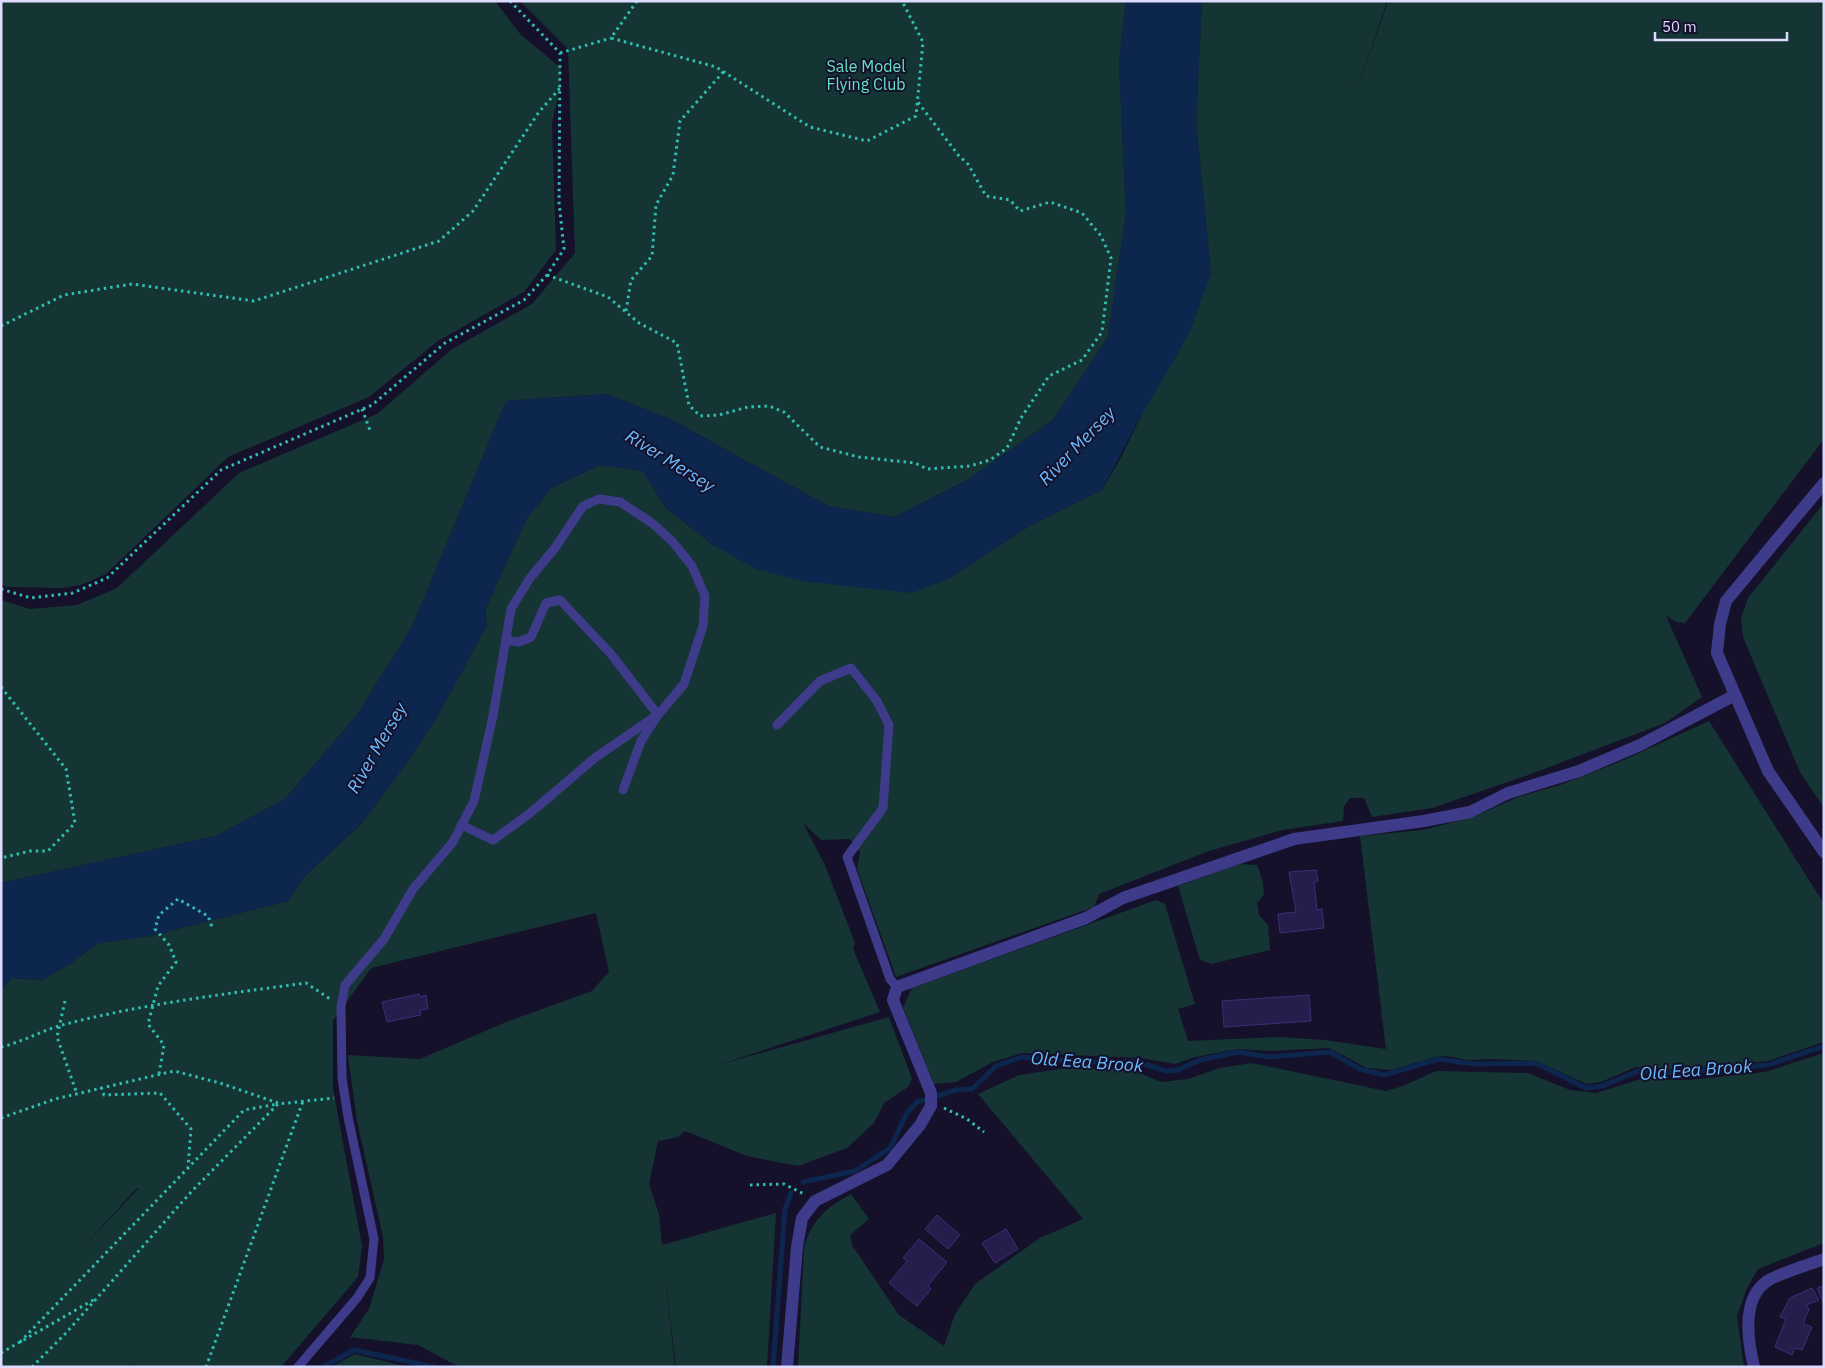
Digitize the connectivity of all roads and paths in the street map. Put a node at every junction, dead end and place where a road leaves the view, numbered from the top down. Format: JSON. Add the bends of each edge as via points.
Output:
{"nodes":[{"id":1,"x":510,"y":1,"type":"edge"},
{"id":2,"x":637,"y":1,"type":"edge"},
{"id":3,"x":902,"y":1,"type":"edge"},
{"id":4,"x":612,"y":38,"type":"junction"},
{"id":5,"x":560,"y":52,"type":"junction"},
{"id":6,"x":724,"y":71,"type":"junction"},
{"id":7,"x":560,"y":88,"type":"junction"},
{"id":8,"x":917,"y":101,"type":"junction"},
{"id":9,"x":547,"y":275,"type":"junction"},
{"id":10,"x":626,"y":312,"type":"junction"},
{"id":11,"x":1,"y":326,"type":"edge"},
{"id":12,"x":362,"y":409,"type":"junction"},
{"id":13,"x":371,"y":433,"type":"dead end"},
{"id":14,"x":1824,"y":484,"type":"edge"},
{"id":15,"x":1,"y":588,"type":"edge"},
{"id":16,"x":505,"y":640,"type":"junction"},
{"id":17,"x":1,"y":686,"type":"edge"},
{"id":18,"x":1735,"y":695,"type":"junction"},
{"id":19,"x":658,"y":715,"type":"junction"},
{"id":20,"x":778,"y":725,"type":"dead end"},
{"id":21,"x":623,"y":790,"type":"dead end"},
{"id":22,"x":462,"y":826,"type":"junction"},
{"id":23,"x":1824,"y":852,"type":"edge"},
{"id":24,"x":1,"y":858,"type":"edge"},
{"id":25,"x":212,"y":927,"type":"dead end"},
{"id":26,"x":897,"y":987,"type":"junction"},
{"id":27,"x":65,"y":1001,"type":"dead end"},
{"id":28,"x":341,"y":1006,"type":"junction"},
{"id":29,"x":1,"y":1047,"type":"edge"},
{"id":30,"x":159,"y":1074,"type":"junction"},
{"id":31,"x":101,"y":1087,"type":"junction"},
{"id":32,"x":77,"y":1094,"type":"junction"},
{"id":33,"x":345,"y":1097,"type":"junction"},
{"id":34,"x":303,"y":1101,"type":"junction"},
{"id":35,"x":278,"y":1104,"type":"junction"},
{"id":36,"x":931,"y":1106,"type":"junction"},
{"id":37,"x":1,"y":1118,"type":"edge"},
{"id":38,"x":984,"y":1132,"type":"dead end"},
{"id":39,"x":188,"y":1168,"type":"junction"},
{"id":40,"x":750,"y":1185,"type":"dead end"},
{"id":41,"x":812,"y":1204,"type":"junction"},
{"id":42,"x":1824,"y":1258,"type":"edge"},
{"id":43,"x":98,"y":1298,"type":"junction"},
{"id":44,"x":20,"y":1342,"type":"junction"},
{"id":45,"x":1,"y":1353,"type":"edge"},
{"id":46,"x":32,"y":1367,"type":"edge"},
{"id":47,"x":206,"y":1367,"type":"edge"},
{"id":48,"x":298,"y":1367,"type":"edge"},
{"id":49,"x":787,"y":1367,"type":"edge"},
{"id":50,"x":1754,"y":1367,"type":"edge"}],
"edges":[{"from":1,"to":5,"type":"path"},
{"from":2,"to":4,"type":"path"},
{"from":3,"to":8,"type":"path","via":[[923,42]]},
{"from":4,"to":5,"type":"path"},
{"from":4,"to":6,"type":"path"},
{"from":5,"to":7,"type":"path"},
{"from":6,"to":8,"type":"path","via":[[810,127],[867,141],[916,116]]},
{"from":6,"to":10,"type":"path","via":[[680,122],[673,175],[656,205],[652,256],[631,280]]},
{"from":7,"to":9,"type":"path","via":[[559,202],[564,249]]},
{"from":7,"to":11,"type":"path","via":[[539,112],[473,211],[438,241],[254,301],[132,284],[64,295]]},
{"from":8,"to":10,"type":"path","via":[[968,164],[986,196],[1010,200],[1020,211],[1050,202],[1082,213],[1100,236],[1111,258],[1102,332],[1082,360],[1049,376],[1020,418],[1007,448],[990,460],[970,466],[927,469],[915,463],[820,447],[784,412],[769,406],[700,416],[689,405],[677,343],[639,323]]},
{"from":9,"to":10,"type":"path","via":[[608,296]]},
{"from":9,"to":12,"type":"path","via":[[524,300],[445,343],[378,400]]},
{"from":12,"to":13,"type":"path"},
{"from":12,"to":15,"type":"path","via":[[221,470],[107,578],[73,593],[31,598]]},
{"from":14,"to":18,"type":"street","via":[[1726,600],[1717,653]]},
{"from":16,"to":19,"type":"lane","via":[[519,642],[531,637],[546,603],[560,600],[611,654]]},
{"from":16,"to":19,"type":"lane","via":[[511,609],[583,506],[599,499],[620,502],[672,541],[692,566],[705,596],[703,626],[684,684]]},
{"from":16,"to":22,"type":"lane","via":[[482,768],[474,800]]},
{"from":17,"to":24,"type":"path","via":[[66,770],[75,824],[48,851],[30,851]]},
{"from":18,"to":23,"type":"street","via":[[1768,771]]},
{"from":18,"to":26,"type":"street","via":[[1640,745],[1579,771],[1508,793],[1470,812],[1294,839],[1123,898],[1086,918]]},
{"from":19,"to":21,"type":"lane","via":[[641,741]]},
{"from":19,"to":22,"type":"lane","via":[[596,757],[493,840]]},
{"from":20,"to":26,"type":"lane","via":[[820,681],[850,668],[877,701],[889,725],[883,808],[847,857],[890,979]]},
{"from":22,"to":28,"type":"lane","via":[[453,842],[413,889],[384,939],[345,985]]},
{"from":25,"to":30,"type":"path","via":[[208,916],[178,899],[159,915],[155,929],[169,945],[176,962],[158,986],[148,1024],[164,1045]]},
{"from":26,"to":36,"type":"street","via":[[893,1000],[931,1092]]},
{"from":27,"to":32,"type":"path","via":[[57,1037]]},
{"from":28,"to":29,"type":"path","via":[[306,983],[126,1010],[60,1026]]},
{"from":28,"to":33,"type":"lane"},
{"from":30,"to":31,"type":"path"},
{"from":30,"to":35,"type":"path","via":[[174,1071]]},
{"from":31,"to":32,"type":"path"},
{"from":31,"to":39,"type":"path","via":[[104,1095],[160,1093],[191,1129]]},
{"from":32,"to":37,"type":"path"},
{"from":33,"to":34,"type":"path"},
{"from":33,"to":48,"type":"lane","via":[[374,1239],[370,1278]]},
{"from":34,"to":35,"type":"path"},
{"from":34,"to":47,"type":"path"},
{"from":35,"to":39,"type":"path","via":[[244,1110]]},
{"from":35,"to":43,"type":"path","via":[[191,1192]]},
{"from":36,"to":38,"type":"path","via":[[939,1106],[967,1119]]},
{"from":36,"to":41,"type":"street","via":[[920,1125],[887,1165]]},
{"from":39,"to":44,"type":"path"},
{"from":40,"to":41,"type":"path","via":[[784,1184],[798,1190]]},
{"from":41,"to":49,"type":"street","via":[[802,1218],[797,1247]]},
{"from":42,"to":50,"type":"street","via":[[1765,1282],[1754,1298],[1748,1316]]},
{"from":43,"to":44,"type":"path"},
{"from":43,"to":46,"type":"path"},
{"from":44,"to":45,"type":"path"}]}
